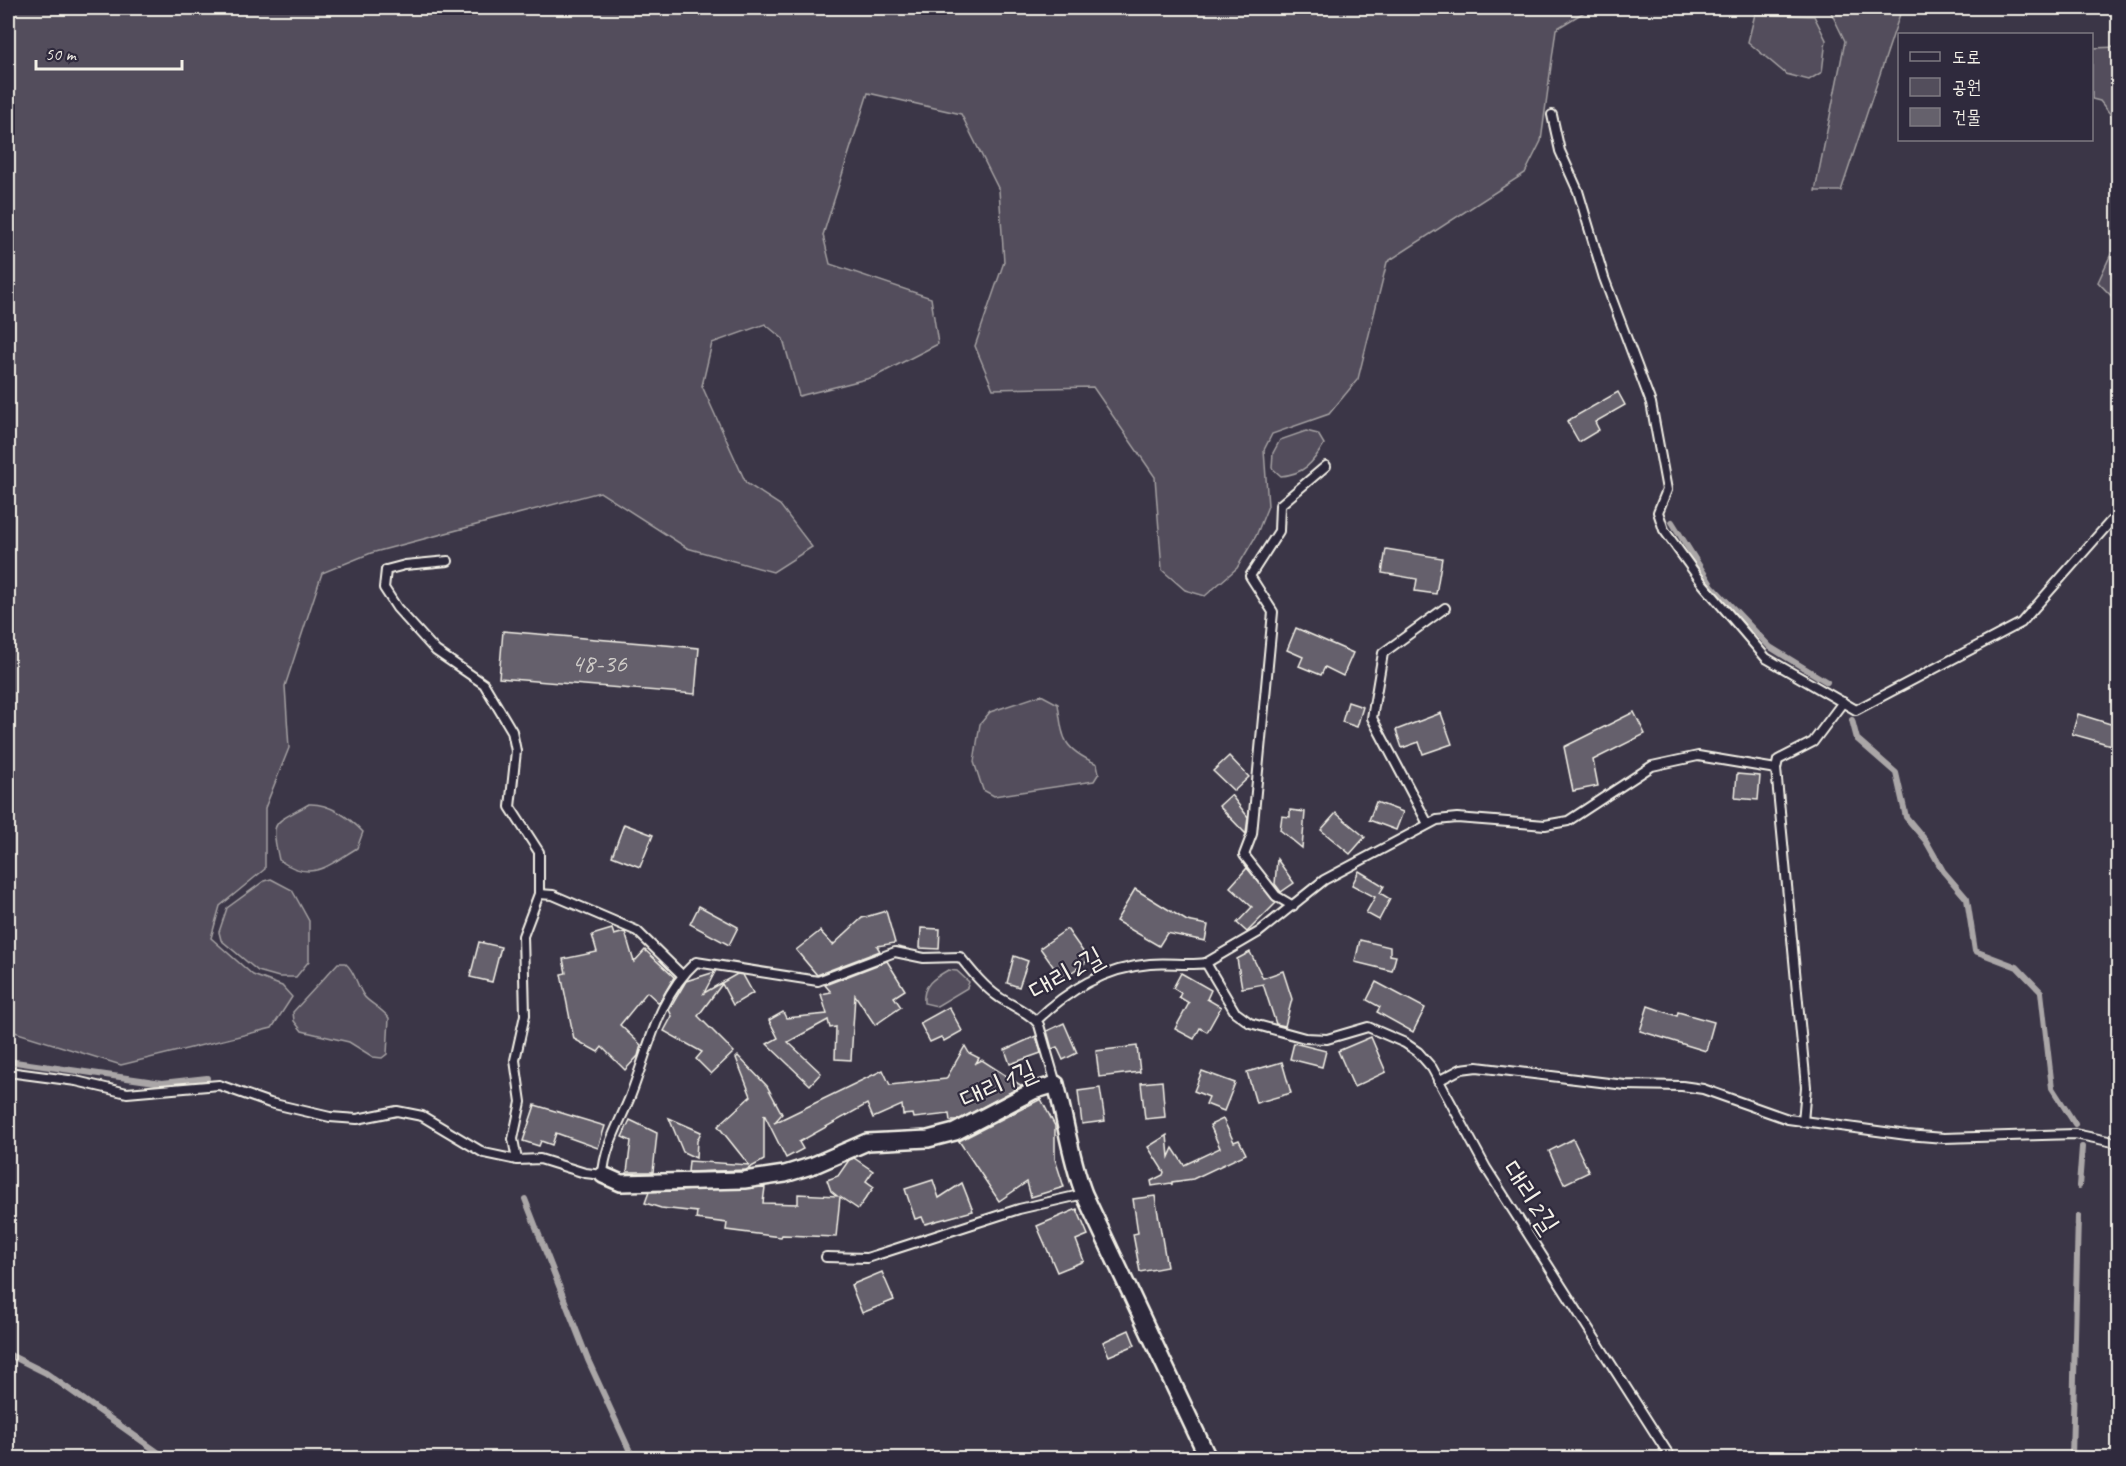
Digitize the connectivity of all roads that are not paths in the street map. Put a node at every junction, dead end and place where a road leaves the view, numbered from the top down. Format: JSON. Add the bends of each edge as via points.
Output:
{"nodes":[{"id":1,"x":1552,"y":115,"type":"dead end"},
{"id":2,"x":1326,"y":466,"type":"dead end"},
{"id":3,"x":2118,"y":519,"type":"edge"},
{"id":4,"x":448,"y":561,"type":"dead end"},
{"id":5,"x":1444,"y":608,"type":"dead end"},
{"id":6,"x":1843,"y":702,"type":"junction"},
{"id":7,"x":1776,"y":769,"type":"junction"},
{"id":8,"x":1428,"y":824,"type":"junction"},
{"id":9,"x":539,"y":894,"type":"junction"},
{"id":10,"x":1293,"y":906,"type":"junction"},
{"id":11,"x":1206,"y":963,"type":"junction"},
{"id":12,"x":682,"y":975,"type":"junction"},
{"id":13,"x":1035,"y":1021,"type":"junction"},
{"id":14,"x":8,"y":1072,"type":"edge"},
{"id":15,"x":1438,"y":1081,"type":"junction"},
{"id":16,"x":1056,"y":1084,"type":"junction"},
{"id":17,"x":1803,"y":1122,"type":"junction"},
{"id":18,"x":2118,"y":1143,"type":"edge"},
{"id":19,"x":517,"y":1160,"type":"junction"},
{"id":20,"x":603,"y":1175,"type":"junction"},
{"id":21,"x":1084,"y":1194,"type":"junction"},
{"id":22,"x":826,"y":1257,"type":"dead end"},
{"id":23,"x":1208,"y":1458,"type":"edge"},
{"id":24,"x":1671,"y":1458,"type":"edge"}],
"edges":[{"from":1,"to":6,"type":"lane","via":[[1560,151],[1578,191],[1604,278],[1651,403],[1666,490],[1658,512],[1664,530],[1703,584],[1766,658]]},
{"from":2,"to":10,"type":"lane","via":[[1280,506],[1280,531],[1250,576],[1273,612],[1252,834],[1244,855],[1276,896]]},
{"from":3,"to":6,"type":"lane","via":[[2111,521],[2021,623],[1857,710]]},
{"from":4,"to":9,"type":"lane","via":[[405,564],[386,570],[384,588],[436,651],[484,684],[512,731],[516,751],[510,807],[539,852]]},
{"from":5,"to":8,"type":"lane","via":[[1383,653],[1372,718]]},
{"from":6,"to":7,"type":"lane","via":[[1813,742],[1778,760]]},
{"from":7,"to":8,"type":"lane","via":[[1698,756],[1652,766],[1568,821],[1545,825],[1457,818]]},
{"from":7,"to":17,"type":"lane","via":[[1806,1087]]},
{"from":8,"to":10,"type":"lane","via":[[1324,879]]},
{"from":9,"to":12,"type":"lane","via":[[554,895],[637,931]]},
{"from":9,"to":19,"type":"lane","via":[[523,936],[525,1015],[515,1060],[521,1102],[513,1139]]},
{"from":10,"to":11,"type":"lane","via":[[1259,932]]},
{"from":11,"to":13,"type":"lane","name":"대리2길","via":[[1153,963],[1117,969],[1069,993]]},
{"from":11,"to":15,"type":"lane","name":"대리2길","via":[[1235,1012],[1250,1023],[1305,1038],[1328,1039],[1368,1028],[1405,1043],[1432,1068]]},
{"from":12,"to":13,"type":"lane","name":"대리2길","via":[[696,962],[818,981],[895,952],[924,958],[960,957],[978,980]]},
{"from":12,"to":20,"type":"lane","via":[[654,1025],[604,1157]]},
{"from":13,"to":16,"type":"lane"},
{"from":14,"to":19,"type":"lane","via":[[128,1093],[219,1085],[270,1103],[330,1117],[357,1119],[397,1111],[422,1116],[484,1153]]},
{"from":15,"to":17,"type":"lane","via":[[1461,1068],[1477,1067],[1625,1085],[1682,1086],[1703,1089],[1762,1112]]},
{"from":15,"to":24,"type":"lane","name":"대리2길","via":[[1486,1168]]},
{"from":16,"to":20,"type":"street","name":"대리1길","via":[[1034,1091],[955,1132],[928,1139],[867,1142],[785,1174],[721,1182],[621,1183]]},
{"from":16,"to":21,"type":"street","name":"대리1길","via":[[1074,1167]]},
{"from":17,"to":18,"type":"lane","via":[[1944,1138],[2074,1134]]},
{"from":19,"to":20,"type":"lane","via":[[540,1159]]},
{"from":21,"to":22,"type":"lane","via":[[1019,1209],[867,1258]]},
{"from":21,"to":23,"type":"street","name":"대리1길"}]}
